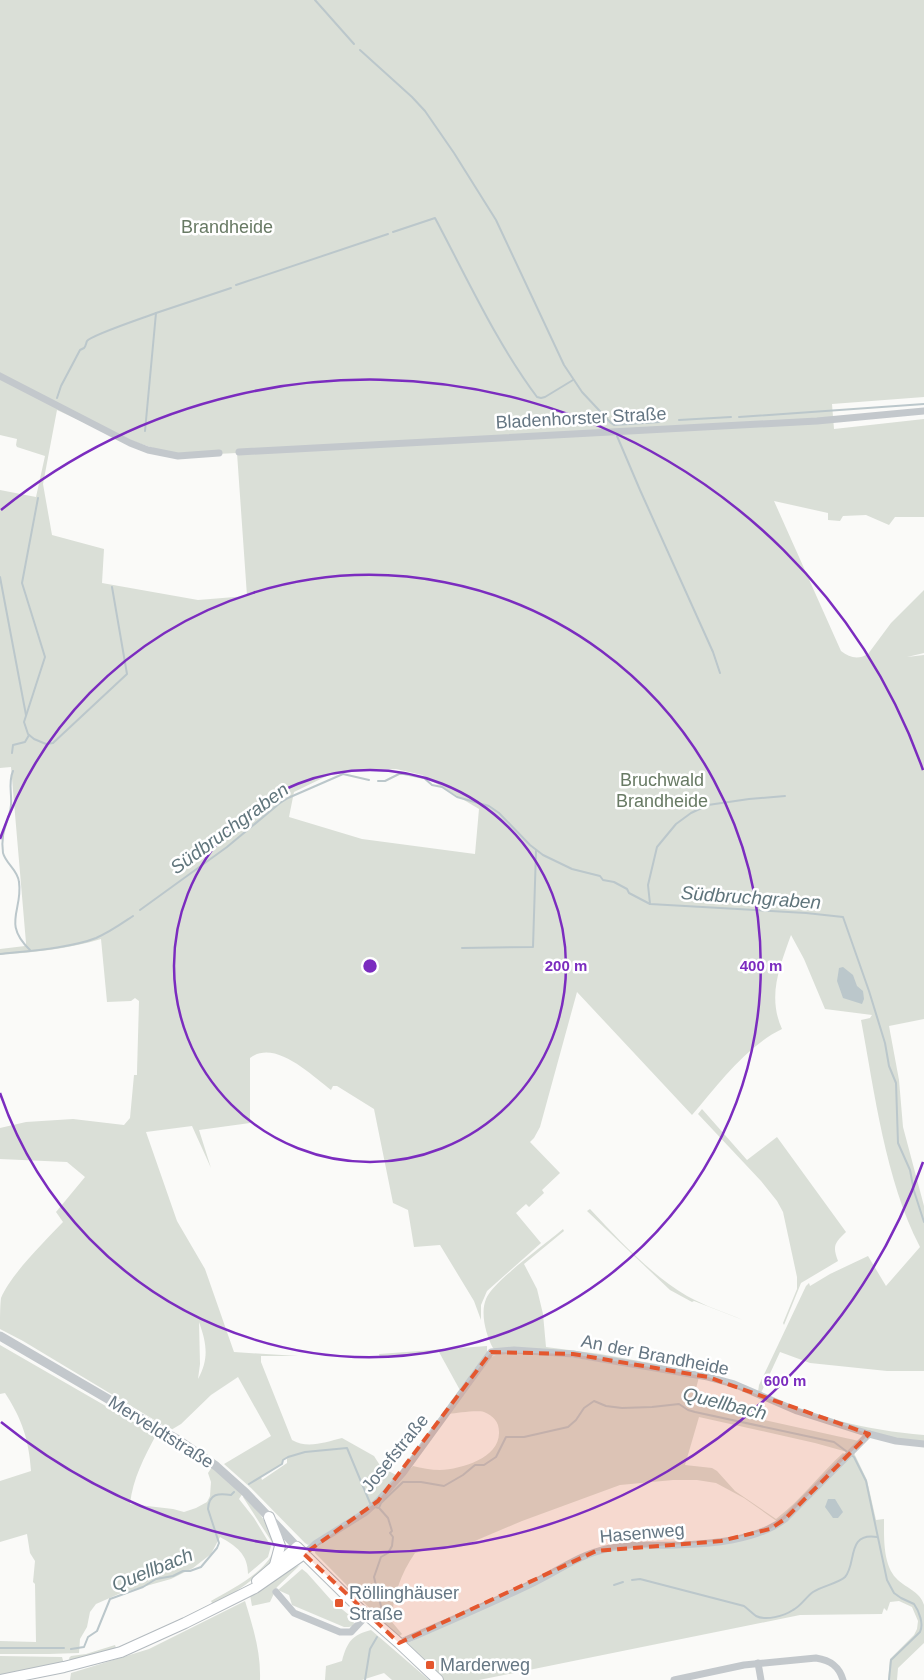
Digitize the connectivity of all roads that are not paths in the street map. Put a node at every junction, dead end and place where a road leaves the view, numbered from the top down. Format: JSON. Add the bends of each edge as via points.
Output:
{"nodes":[{"id":1,"x":0,"y":376,"type":"edge"},
{"id":2,"x":924,"y":411,"type":"edge"},
{"id":3,"x":239,"y":452,"type":"dead end"},
{"id":4,"x":219,"y":453,"type":"dead end"},
{"id":5,"x":0,"y":1336,"type":"edge"},
{"id":6,"x":491,"y":1352,"type":"joint"},
{"id":7,"x":868,"y":1434,"type":"junction"},
{"id":8,"x":924,"y":1444,"type":"edge"},
{"id":9,"x":269,"y":1517,"type":"junction"},
{"id":10,"x":301,"y":1550,"type":"junction"},
{"id":11,"x":275,"y":1566,"type":"junction"},
{"id":12,"x":276,"y":1592,"type":"dead end"},
{"id":13,"x":244,"y":1593,"type":"junction"},
{"id":14,"x":367,"y":1615,"type":"junction"},
{"id":15,"x":399,"y":1643,"type":"junction"},
{"id":16,"x":758,"y":1663,"type":"junction"},
{"id":17,"x":687,"y":1679,"type":"edge"},
{"id":18,"x":0,"y":1680,"type":"edge"},
{"id":19,"x":438,"y":1680,"type":"edge"},
{"id":20,"x":674,"y":1680,"type":"edge"},
{"id":21,"x":762,"y":1680,"type":"edge"},
{"id":22,"x":843,"y":1680,"type":"edge"}],
"edges":[{"from":1,"to":4,"type":"street","via":[[148,450],[178,456]]},
{"from":2,"to":3,"type":"street","name":"Bladenhorster Straße","via":[[817,421]]},
{"from":5,"to":9,"type":"street","name":"Merveldtstraße","via":[[180,1441],[216,1466]]},
{"from":6,"to":7,"type":"street","name":"An der Brandheide","via":[[514,1350],[573,1354],[708,1377]]},
{"from":6,"to":10,"type":"street","name":"Josefstraße","via":[[403,1473],[378,1502]]},
{"from":7,"to":8,"type":"street","name":"An der Brandheide"},
{"from":7,"to":15,"type":"street","name":"Hasenweg","via":[[785,1519],[770,1529],[721,1541],[624,1546],[596,1551],[536,1582]]},
{"from":9,"to":10,"type":"street","name":"Merveldtstraße"},
{"from":9,"to":11,"type":"main road","via":[[280,1546]]},
{"from":10,"to":11,"type":"main road"},
{"from":10,"to":13,"type":"main road","via":[[273,1577]]},
{"from":10,"to":14,"type":"main road","name":"Merveldtstraße"},
{"from":11,"to":13,"type":"main road"},
{"from":12,"to":14,"type":"street","via":[[294,1613],[340,1632],[350,1632]]},
{"from":13,"to":18,"type":"main road","via":[[113,1655]]},
{"from":14,"to":15,"type":"main road","name":"Merveldtstraße"},
{"from":15,"to":19,"type":"main road","name":"Merveldtstraße"},
{"from":16,"to":17,"type":"street"},
{"from":16,"to":21,"type":"street"},
{"from":16,"to":22,"type":"street","via":[[816,1658],[834,1664],[841,1671]]},
{"from":17,"to":20,"type":"street"}]}
